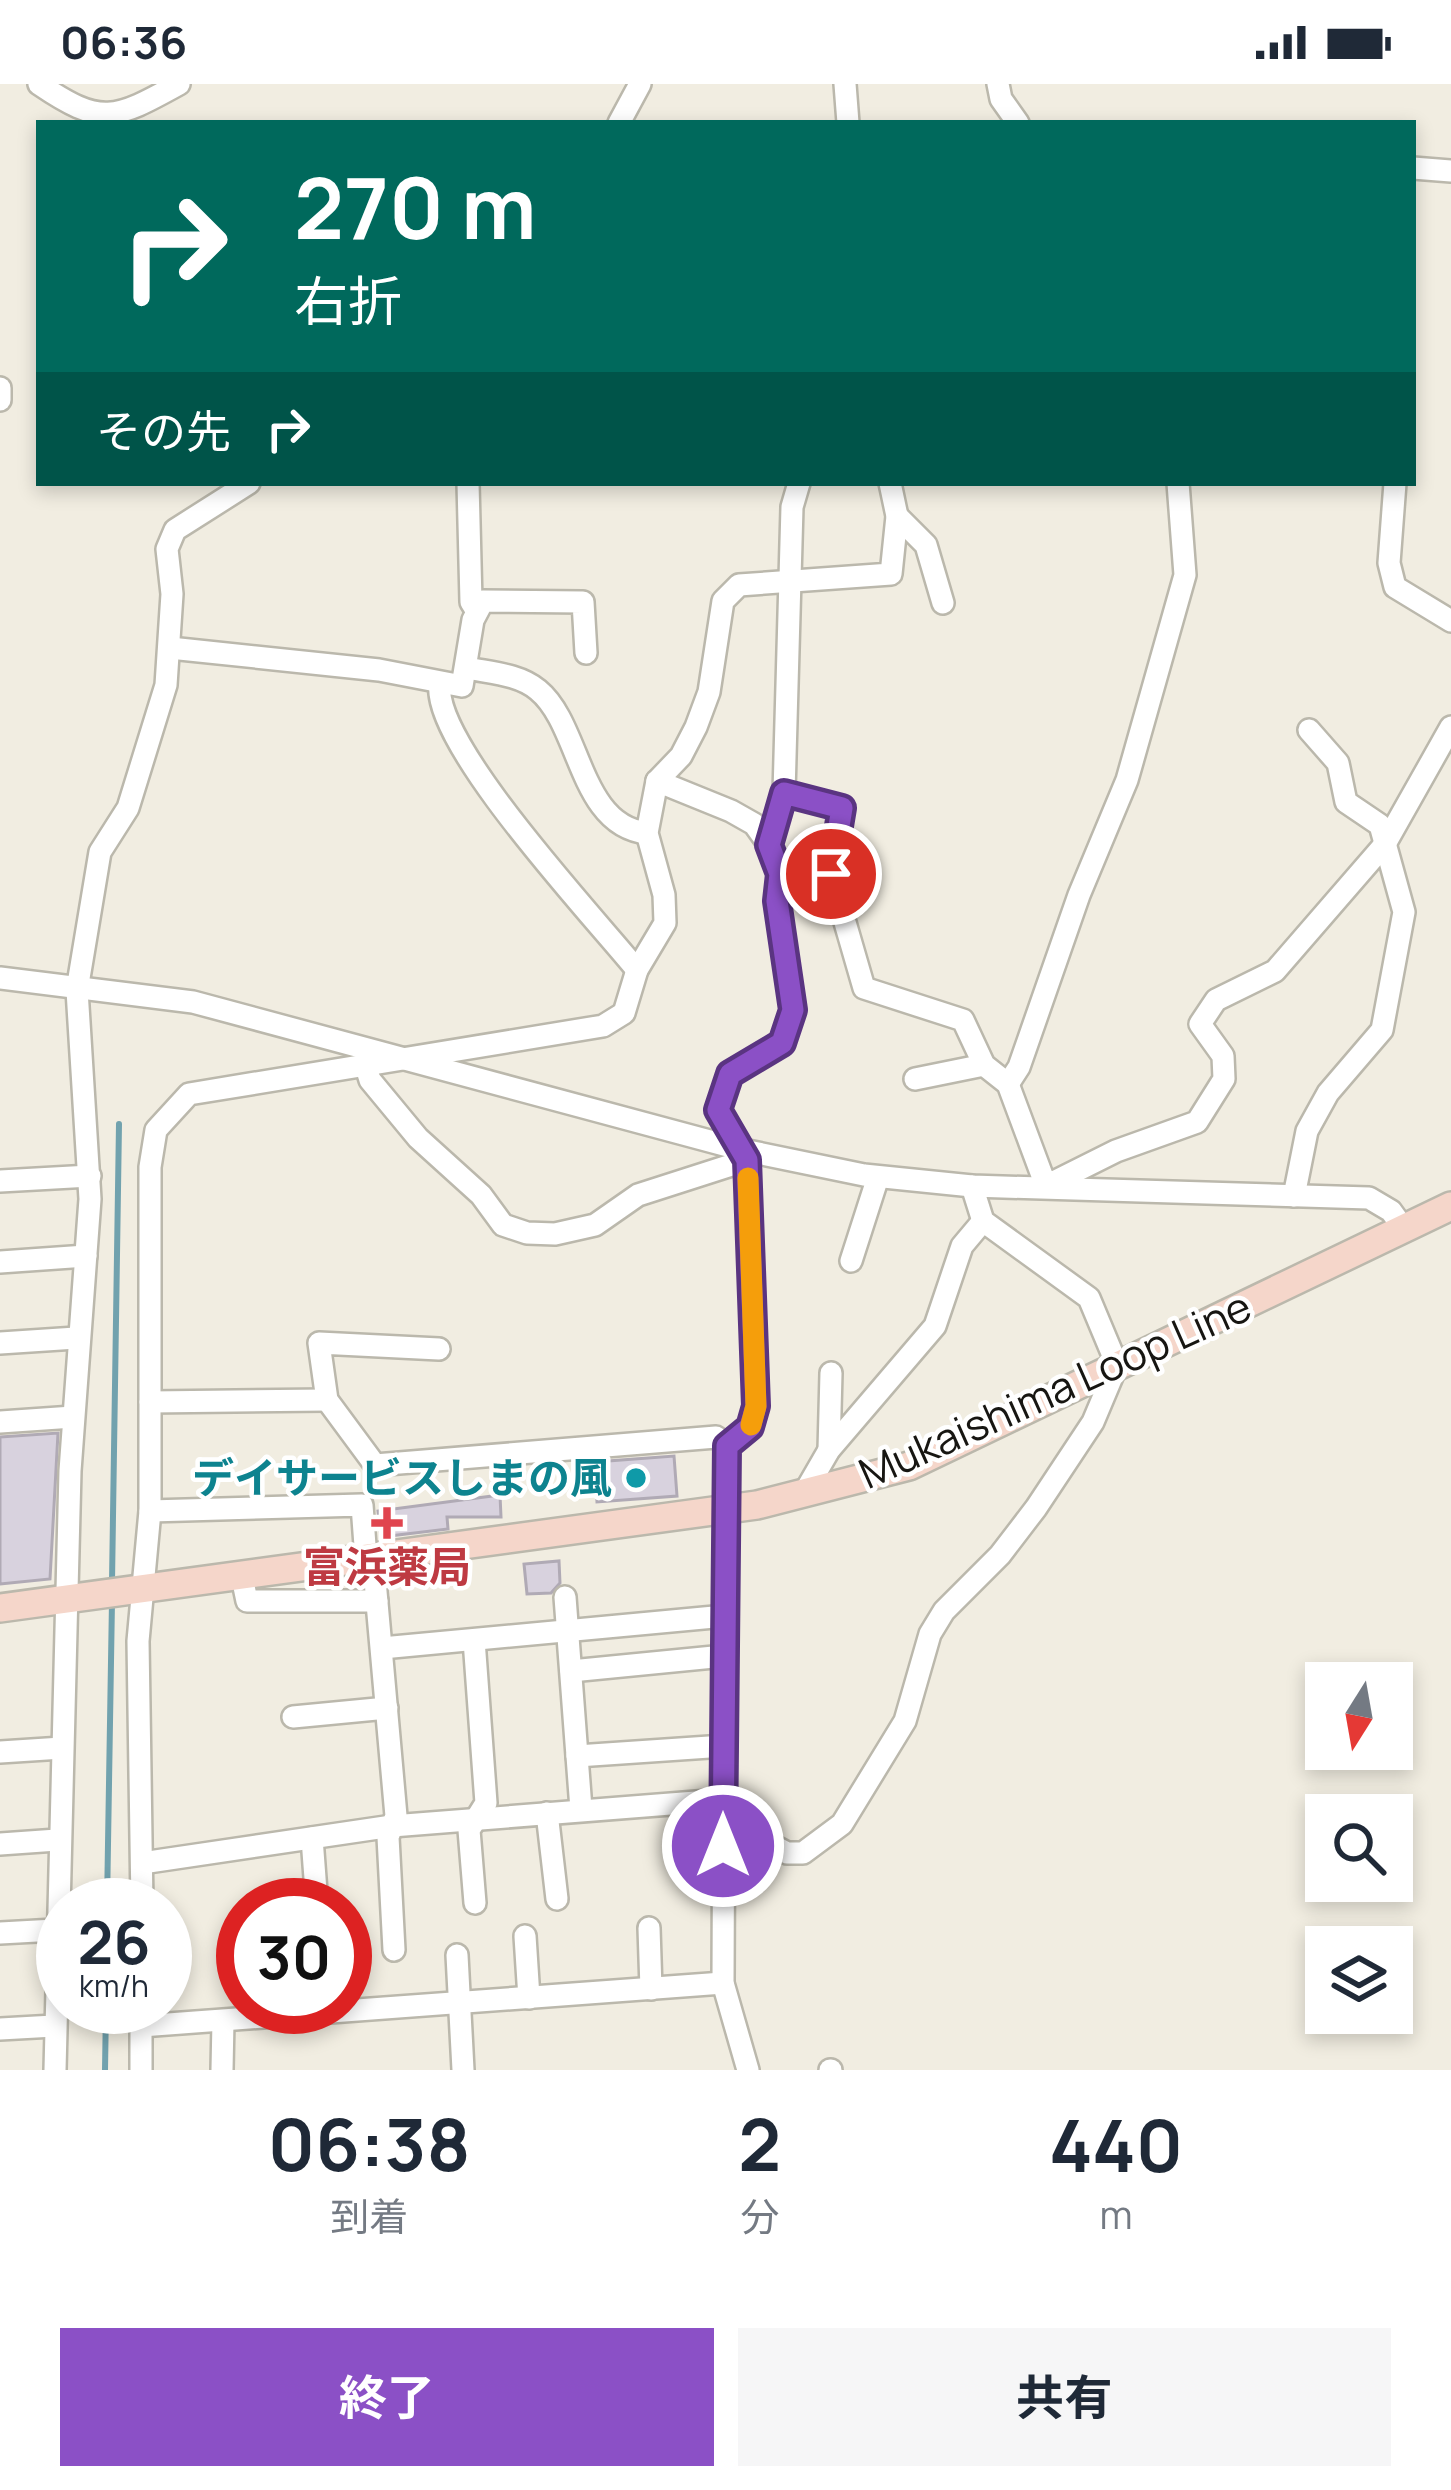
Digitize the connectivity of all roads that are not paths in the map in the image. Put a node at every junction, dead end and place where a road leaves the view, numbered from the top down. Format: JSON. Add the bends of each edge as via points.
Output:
{"nodes":[{"id":1,"x":39,"y":84,"type":"edge"},
{"id":2,"x":178,"y":84,"type":"edge"},
{"id":3,"x":640,"y":84,"type":"edge"},
{"id":4,"x":845,"y":84,"type":"edge"},
{"id":5,"x":998,"y":84,"type":"edge"},
{"id":6,"x":621,"y":120,"type":"edge"},
{"id":7,"x":848,"y":120,"type":"edge"},
{"id":8,"x":1016,"y":120,"type":"edge"},
{"id":9,"x":1416,"y":168,"type":"edge"},
{"id":10,"x":1451,"y":171,"type":"edge"},
{"id":11,"x":0,"y":388,"type":"edge"},
{"id":12,"x":0,"y":400,"type":"edge"},
{"id":13,"x":245,"y":486,"type":"edge"},
{"id":14,"x":469,"y":486,"type":"edge"},
{"id":15,"x":798,"y":486,"type":"edge"},
{"id":16,"x":891,"y":486,"type":"edge"},
{"id":17,"x":1178,"y":486,"type":"edge"},
{"id":18,"x":1395,"y":486,"type":"edge"},
{"id":19,"x":897,"y":516,"type":"junction"},
{"id":20,"x":794,"y":579,"type":"junction"},
{"id":21,"x":943,"y":603,"type":"dead end"},
{"id":22,"x":476,"y":610,"type":"junction"},
{"id":23,"x":1451,"y":621,"type":"edge"},
{"id":24,"x":170,"y":648,"type":"junction"},
{"id":25,"x":586,"y":653,"type":"dead end"},
{"id":26,"x":467,"y":668,"type":"junction"},
{"id":27,"x":440,"y":684,"type":"junction"},
{"id":28,"x":1451,"y":727,"type":"edge"},
{"id":29,"x":1309,"y":730,"type":"dead end"},
{"id":30,"x":657,"y":782,"type":"junction"},
{"id":31,"x":784,"y":793,"type":"junction"},
{"id":32,"x":647,"y":833,"type":"junction"},
{"id":33,"x":1385,"y":844,"type":"junction"},
{"id":34,"x":769,"y":845,"type":"junction"},
{"id":35,"x":637,"y":970,"type":"junction"},
{"id":36,"x":0,"y":978,"type":"edge"},
{"id":37,"x":77,"y":990,"type":"junction"},
{"id":38,"x":410,"y":1062,"type":"junction"},
{"id":39,"x":984,"y":1065,"type":"junction"},
{"id":40,"x":366,"y":1067,"type":"junction"},
{"id":41,"x":915,"y":1079,"type":"dead end"},
{"id":42,"x":1008,"y":1084,"type":"junction"},
{"id":43,"x":745,"y":1155,"type":"junction"},
{"id":44,"x":90,"y":1176,"type":"junction"},
{"id":45,"x":878,"y":1177,"type":"junction"},
{"id":46,"x":0,"y":1181,"type":"edge"},
{"id":47,"x":973,"y":1186,"type":"junction"},
{"id":48,"x":1046,"y":1186,"type":"junction"},
{"id":49,"x":1294,"y":1196,"type":"junction"},
{"id":50,"x":1451,"y":1206,"type":"edge"},
{"id":51,"x":982,"y":1221,"type":"junction"},
{"id":52,"x":1403,"y":1228,"type":"junction"},
{"id":53,"x":86,"y":1256,"type":"junction"},
{"id":54,"x":851,"y":1261,"type":"dead end"},
{"id":55,"x":0,"y":1262,"type":"edge"},
{"id":56,"x":76,"y":1338,"type":"junction"},
{"id":57,"x":0,"y":1343,"type":"edge"},
{"id":58,"x":439,"y":1349,"type":"dead end"},
{"id":59,"x":1117,"y":1365,"type":"junction"},
{"id":60,"x":831,"y":1372,"type":"dead end"},
{"id":61,"x":327,"y":1400,"type":"junction"},
{"id":62,"x":150,"y":1402,"type":"junction"},
{"id":63,"x":73,"y":1417,"type":"junction"},
{"id":64,"x":0,"y":1422,"type":"edge"},
{"id":65,"x":727,"y":1446,"type":"junction"},
{"id":66,"x":829,"y":1450,"type":"junction"},
{"id":67,"x":803,"y":1495,"type":"junction"},
{"id":68,"x":725,"y":1510,"type":"junction"},
{"id":69,"x":150,"y":1511,"type":"junction"},
{"id":70,"x":370,"y":1558,"type":"junction"},
{"id":71,"x":242,"y":1577,"type":"junction"},
{"id":72,"x":140,"y":1592,"type":"junction"},
{"id":73,"x":72,"y":1598,"type":"junction"},
{"id":74,"x":565,"y":1598,"type":"dead end"},
{"id":75,"x":377,"y":1600,"type":"junction"},
{"id":76,"x":0,"y":1608,"type":"edge"},
{"id":77,"x":724,"y":1616,"type":"junction"},
{"id":78,"x":568,"y":1633,"type":"junction"},
{"id":79,"x":474,"y":1640,"type":"junction"},
{"id":80,"x":382,"y":1648,"type":"junction"},
{"id":81,"x":724,"y":1657,"type":"junction"},
{"id":82,"x":571,"y":1671,"type":"junction"},
{"id":83,"x":387,"y":1708,"type":"junction"},
{"id":84,"x":293,"y":1717,"type":"dead end"},
{"id":85,"x":724,"y":1746,"type":"junction"},
{"id":86,"x":62,"y":1748,"type":"junction"},
{"id":87,"x":0,"y":1752,"type":"edge"},
{"id":88,"x":577,"y":1756,"type":"junction"},
{"id":89,"x":724,"y":1800,"type":"junction"},
{"id":90,"x":581,"y":1809,"type":"junction"},
{"id":91,"x":548,"y":1813,"type":"junction"},
{"id":92,"x":476,"y":1820,"type":"junction"},
{"id":93,"x":392,"y":1826,"type":"junction"},
{"id":94,"x":312,"y":1838,"type":"junction"},
{"id":95,"x":57,"y":1840,"type":"junction"},
{"id":96,"x":0,"y":1844,"type":"edge"},
{"id":97,"x":142,"y":1863,"type":"junction"},
{"id":98,"x":56,"y":1878,"type":"edge"},
{"id":99,"x":142,"y":1878,"type":"edge"},
{"id":100,"x":315,"y":1878,"type":"edge"},
{"id":101,"x":556,"y":1899,"type":"dead end"},
{"id":102,"x":475,"y":1903,"type":"dead end"},
{"id":103,"x":649,"y":1928,"type":"dead end"},
{"id":104,"x":36,"y":1931,"type":"edge"},
{"id":105,"x":0,"y":1933,"type":"edge"},
{"id":106,"x":525,"y":1936,"type":"dead end"},
{"id":107,"x":394,"y":1950,"type":"dead end"},
{"id":108,"x":457,"y":1955,"type":"dead end"},
{"id":109,"x":723,"y":1984,"type":"junction"},
{"id":110,"x":651,"y":1989,"type":"junction"},
{"id":111,"x":529,"y":1998,"type":"junction"},
{"id":112,"x":460,"y":2003,"type":"junction"},
{"id":113,"x":372,"y":2008,"type":"edge"},
{"id":114,"x":36,"y":2027,"type":"edge"},
{"id":115,"x":0,"y":2029,"type":"edge"},
{"id":116,"x":54,"y":2034,"type":"edge"},
{"id":117,"x":141,"y":2034,"type":"edge"},
{"id":118,"x":223,"y":2034,"type":"edge"},
{"id":119,"x":55,"y":2070,"type":"edge"},
{"id":120,"x":141,"y":2070,"type":"edge"},
{"id":121,"x":222,"y":2070,"type":"edge"},
{"id":122,"x":463,"y":2070,"type":"edge"},
{"id":123,"x":748,"y":2070,"type":"edge"}],
"edges":[{"from":1,"to":2,"type":"street","via":[[89,115],[109,116]]},
{"from":3,"to":6,"type":"street"},
{"from":4,"to":7,"type":"street"},
{"from":5,"to":8,"type":"street"},
{"from":9,"to":10,"type":"street"},
{"from":11,"to":12,"type":"street"},
{"from":13,"to":24,"type":"street","via":[[176,530],[166,549]]},
{"from":14,"to":22,"type":"street"},
{"from":15,"to":20,"type":"street"},
{"from":16,"to":19,"type":"street"},
{"from":17,"to":42,"type":"street","via":[[1185,575],[1127,780]]},
{"from":18,"to":23,"type":"street","via":[[1395,587]]},
{"from":19,"to":20,"type":"street","via":[[891,574]]},
{"from":19,"to":21,"type":"street","via":[[926,545]]},
{"from":20,"to":30,"type":"street","via":[[739,585],[723,601],[710,692],[681,756]]},
{"from":20,"to":31,"type":"street"},
{"from":22,"to":25,"type":"street","via":[[483,601],[583,602]]},
{"from":22,"to":26,"type":"street"},
{"from":24,"to":27,"type":"street"},
{"from":24,"to":37,"type":"street","via":[[128,808],[100,852]]},
{"from":26,"to":27,"type":"street","via":[[463,686]]},
{"from":26,"to":32,"type":"street","via":[[536,688],[566,724],[592,790],[633,832]]},
{"from":27,"to":35,"type":"street","via":[[437,701],[461,753]]},
{"from":28,"to":33,"type":"street"},
{"from":29,"to":33,"type":"street","via":[[1338,763],[1346,802],[1379,825]]},
{"from":30,"to":32,"type":"street"},
{"from":30,"to":34,"type":"street","via":[[731,811]]},
{"from":31,"to":34,"type":"street"},
{"from":31,"to":39,"type":"street","via":[[842,808],[832,887],[864,988],[963,1020]]},
{"from":32,"to":35,"type":"street","via":[[665,923]]},
{"from":33,"to":48,"type":"street","via":[[1275,971],[1202,1014],[1200,1024],[1223,1056],[1224,1079],[1197,1122]]},
{"from":33,"to":49,"type":"street","via":[[1404,912],[1390,1006],[1382,1030],[1307,1131]]},
{"from":34,"to":43,"type":"street","via":[[780,874],[793,1010],[782,1043],[730,1074],[722,1089],[723,1127]]},
{"from":35,"to":38,"type":"street","via":[[624,1013],[603,1026]]},
{"from":36,"to":37,"type":"street"},
{"from":37,"to":38,"type":"street","via":[[193,1002]]},
{"from":37,"to":44,"type":"street"},
{"from":38,"to":40,"type":"street"},
{"from":38,"to":43,"type":"street"},
{"from":39,"to":41,"type":"street"},
{"from":39,"to":42,"type":"street"},
{"from":40,"to":43,"type":"street","via":[[418,1138],[503,1225],[527,1233],[595,1225],[638,1195]]},
{"from":40,"to":62,"type":"street","via":[[189,1094],[167,1113],[151,1147]]},
{"from":42,"to":48,"type":"street"},
{"from":43,"to":45,"type":"street"},
{"from":43,"to":65,"type":"street","via":[[756,1406],[750,1427]]},
{"from":44,"to":46,"type":"street"},
{"from":44,"to":53,"type":"street"},
{"from":45,"to":47,"type":"street"},
{"from":45,"to":54,"type":"street"},
{"from":47,"to":48,"type":"street"},
{"from":47,"to":51,"type":"street"},
{"from":48,"to":49,"type":"street"},
{"from":49,"to":52,"type":"street","via":[[1369,1198]]},
{"from":50,"to":52,"type":"main road","name":"Mukaishima Loop Line"},
{"from":51,"to":59,"type":"street","via":[[1089,1298]]},
{"from":51,"to":66,"type":"street","via":[[962,1246],[934,1326]]},
{"from":52,"to":59,"type":"main road","name":"Mukaishima Loop Line"},
{"from":53,"to":55,"type":"street"},
{"from":53,"to":56,"type":"street"},
{"from":56,"to":57,"type":"street"},
{"from":56,"to":63,"type":"street"},
{"from":58,"to":61,"type":"street","via":[[319,1343]]},
{"from":59,"to":67,"type":"main road","name":"Mukaishima Loop Line","via":[[908,1466]]},
{"from":59,"to":89,"type":"street","via":[[1093,1422],[1036,1508],[937,1622],[904,1720],[842,1824],[803,1853],[787,1853],[759,1838],[734,1799]]},
{"from":60,"to":66,"type":"street"},
{"from":61,"to":62,"type":"street"},
{"from":61,"to":65,"type":"street","via":[[375,1465],[716,1437]]},
{"from":62,"to":69,"type":"street"},
{"from":63,"to":64,"type":"street"},
{"from":63,"to":73,"type":"street"},
{"from":65,"to":68,"type":"street"},
{"from":66,"to":67,"type":"street"},
{"from":67,"to":68,"type":"main road","name":"Mukaishima Loop Line"},
{"from":68,"to":70,"type":"main road","name":"Mukaishima Loop Line"},
{"from":68,"to":77,"type":"street"},
{"from":69,"to":70,"type":"street","via":[[362,1505]]},
{"from":69,"to":72,"type":"street"},
{"from":70,"to":71,"type":"main road","name":"Mukaishima Loop Line"},
{"from":70,"to":75,"type":"street"},
{"from":71,"to":72,"type":"main road","name":"Mukaishima Loop Line"},
{"from":71,"to":75,"type":"street","via":[[247,1601]]},
{"from":72,"to":73,"type":"main road","name":"Mukaishima Loop Line"},
{"from":72,"to":97,"type":"street"},
{"from":73,"to":76,"type":"main road","name":"Mukaishima Loop Line"},
{"from":73,"to":86,"type":"street"},
{"from":74,"to":78,"type":"street"},
{"from":75,"to":80,"type":"street"},
{"from":77,"to":78,"type":"street"},
{"from":77,"to":81,"type":"street"},
{"from":78,"to":79,"type":"street"},
{"from":78,"to":82,"type":"street"},
{"from":79,"to":80,"type":"street"},
{"from":79,"to":92,"type":"street","via":[[486,1803]]},
{"from":80,"to":83,"type":"street"},
{"from":81,"to":82,"type":"street"},
{"from":81,"to":85,"type":"street"},
{"from":82,"to":88,"type":"street"},
{"from":83,"to":84,"type":"street"},
{"from":83,"to":93,"type":"street"},
{"from":85,"to":88,"type":"street"},
{"from":85,"to":89,"type":"street"},
{"from":86,"to":87,"type":"street"},
{"from":86,"to":95,"type":"street"},
{"from":88,"to":90,"type":"street"},
{"from":89,"to":90,"type":"street"},
{"from":89,"to":109,"type":"street"},
{"from":90,"to":91,"type":"street"},
{"from":91,"to":92,"type":"street"},
{"from":91,"to":101,"type":"street"},
{"from":92,"to":93,"type":"street"},
{"from":92,"to":102,"type":"street","via":[[469,1830]]},
{"from":93,"to":94,"type":"street"},
{"from":93,"to":107,"type":"street"},
{"from":94,"to":97,"type":"street"},
{"from":94,"to":100,"type":"street"},
{"from":95,"to":96,"type":"street"},
{"from":95,"to":98,"type":"street"},
{"from":97,"to":99,"type":"street"},
{"from":103,"to":110,"type":"street"},
{"from":104,"to":105,"type":"street"},
{"from":106,"to":111,"type":"street"},
{"from":108,"to":112,"type":"street"},
{"from":109,"to":110,"type":"street"},
{"from":109,"to":123,"type":"street"},
{"from":110,"to":111,"type":"street"},
{"from":111,"to":112,"type":"street"},
{"from":112,"to":113,"type":"street"},
{"from":112,"to":122,"type":"street"},
{"from":114,"to":115,"type":"street"},
{"from":116,"to":119,"type":"street"},
{"from":117,"to":120,"type":"street"},
{"from":118,"to":121,"type":"street"}]}
